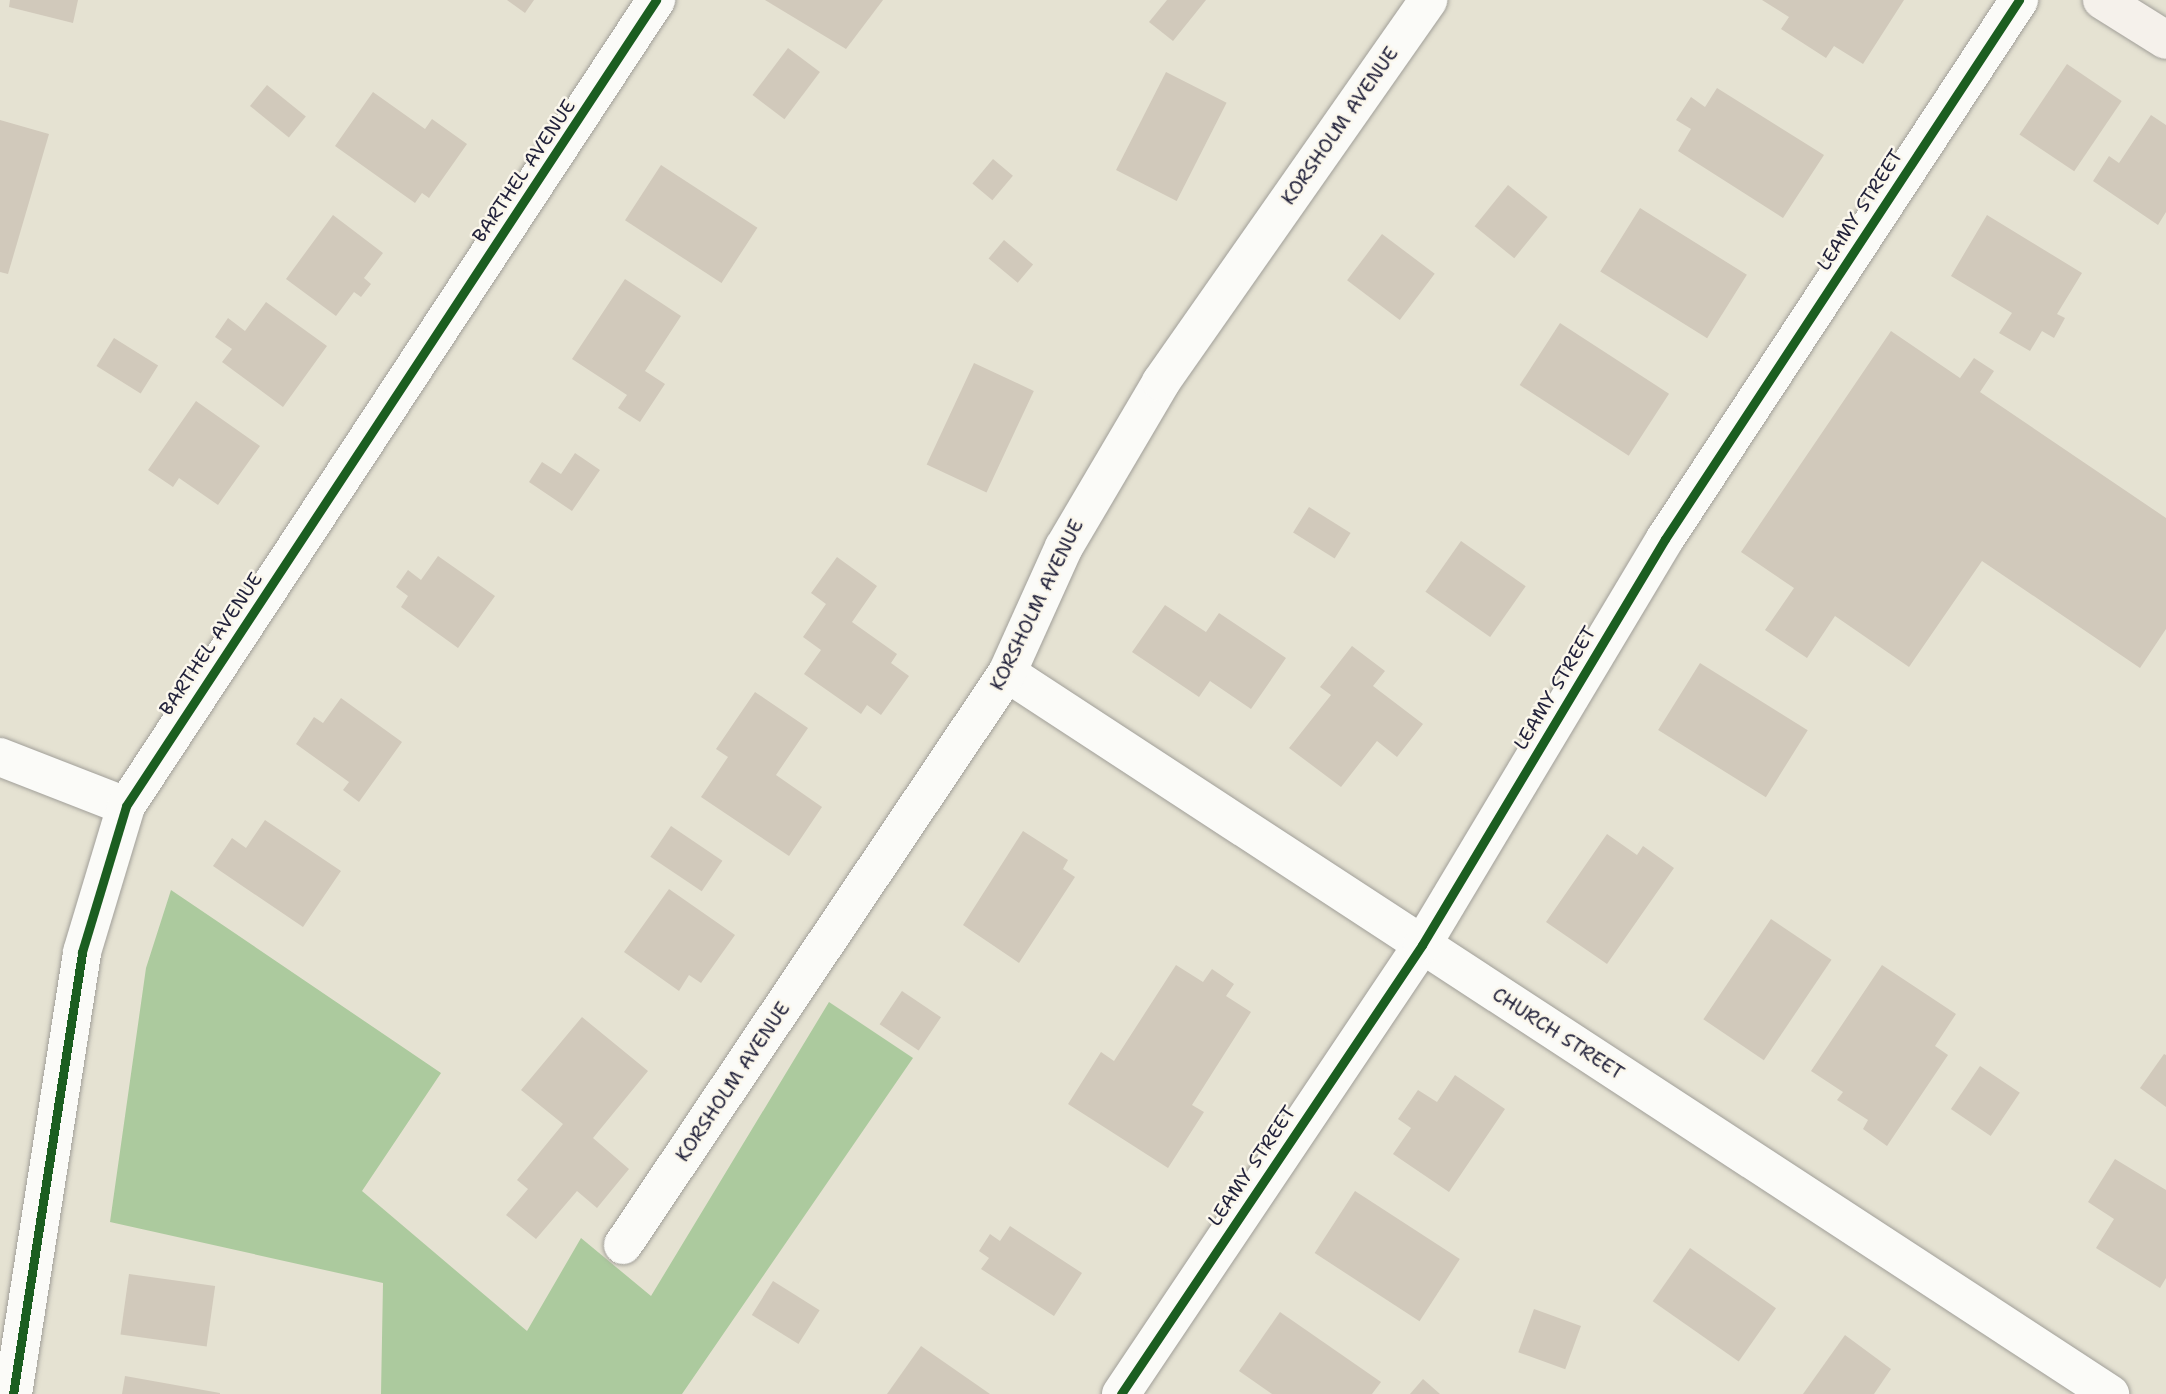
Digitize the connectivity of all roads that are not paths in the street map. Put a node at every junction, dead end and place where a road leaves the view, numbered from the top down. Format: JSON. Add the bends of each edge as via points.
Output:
{"nodes":[{"id":1,"x":656,"y":0,"type":"edge"},
{"id":2,"x":1428,"y":0,"type":"edge"},
{"id":3,"x":2019,"y":0,"type":"edge"},
{"id":4,"x":2102,"y":0,"type":"edge"},
{"id":5,"x":2166,"y":40,"type":"edge"},
{"id":6,"x":1007,"y":673,"type":"junction"},
{"id":7,"x":0,"y":757,"type":"edge"},
{"id":8,"x":126,"y":806,"type":"junction"},
{"id":9,"x":1422,"y":945,"type":"junction"},
{"id":10,"x":624,"y":1245,"type":"dead end"},
{"id":11,"x":13,"y":1394,"type":"edge"},
{"id":12,"x":1121,"y":1394,"type":"edge"},
{"id":13,"x":2110,"y":1394,"type":"edge"}],
"edges":[{"from":1,"to":8,"type":"street","name":"BARTHEL AVENUE"},
{"from":2,"to":6,"type":"street","name":"KORSHOLM AVENUE","via":[[1125,440],[1064,548]]},
{"from":3,"to":9,"type":"street","name":"LEAMY STREET","via":[[1665,539]]},
{"from":4,"to":5,"type":"main road"},
{"from":6,"to":9,"type":"street","name":"CHURCH STREET"},
{"from":6,"to":10,"type":"street","name":"KORSHOLM AVENUE"},
{"from":7,"to":8,"type":"street"},
{"from":8,"to":11,"type":"street","name":"BARTHEL AVENUE","via":[[82,952]]},
{"from":9,"to":12,"type":"street","name":"LEAMY STREET"},
{"from":9,"to":13,"type":"street","name":"CHURCH STREET"}]}
